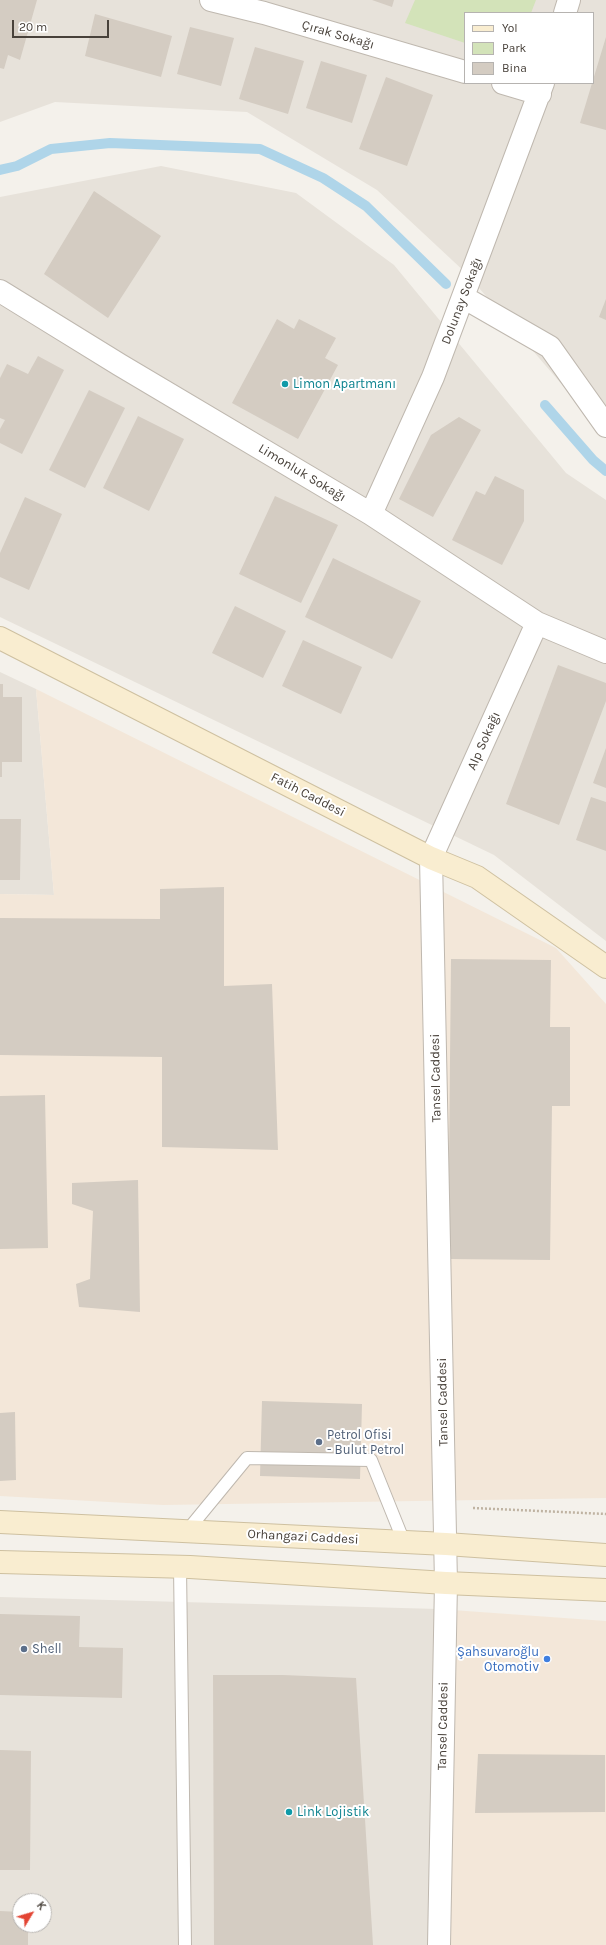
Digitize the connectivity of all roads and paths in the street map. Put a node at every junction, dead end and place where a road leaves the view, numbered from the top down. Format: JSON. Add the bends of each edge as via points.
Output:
{"nodes":[{"id":1,"x":211,"y":0,"type":"edge"},
{"id":2,"x":569,"y":0,"type":"edge"},
{"id":3,"x":565,"y":12,"type":"edge"},
{"id":4,"x":464,"y":72,"type":"edge"},
{"id":5,"x":510,"y":84,"type":"edge"},
{"id":6,"x":541,"y":88,"type":"edge"},
{"id":7,"x":0,"y":291,"type":"edge"},
{"id":8,"x":463,"y":297,"type":"junction"},
{"id":9,"x":606,"y":426,"type":"edge"},
{"id":10,"x":370,"y":514,"type":"junction"},
{"id":11,"x":537,"y":623,"type":"junction"},
{"id":12,"x":0,"y":638,"type":"edge"},
{"id":13,"x":606,"y":652,"type":"edge"},
{"id":14,"x":431,"y":858,"type":"junction"},
{"id":15,"x":606,"y":968,"type":"edge"},
{"id":16,"x":445,"y":1506,"type":"junction"},
{"id":17,"x":606,"y":1514,"type":"edge"},
{"id":18,"x":0,"y":1522,"type":"edge"},
{"id":19,"x":187,"y":1531,"type":"junction"},
{"id":20,"x":404,"y":1542,"type":"junction"},
{"id":21,"x":446,"y":1544,"type":"junction"},
{"id":22,"x":606,"y":1555,"type":"edge"},
{"id":23,"x":0,"y":1562,"type":"edge"},
{"id":24,"x":180,"y":1567,"type":"junction"},
{"id":25,"x":446,"y":1583,"type":"junction"},
{"id":26,"x":606,"y":1590,"type":"edge"},
{"id":27,"x":185,"y":1945,"type":"edge"},
{"id":28,"x":439,"y":1945,"type":"edge"}],
"edges":[{"from":1,"to":4,"type":"street","name":"Çırak Sokağı"},
{"from":2,"to":3,"type":"street"},
{"from":5,"to":6,"type":"street"},
{"from":6,"to":8,"type":"street","name":"Dolunay Sokağı"},
{"from":7,"to":10,"type":"street","name":"Limonluk Sokağı"},
{"from":8,"to":9,"type":"street","via":[[550,347]]},
{"from":8,"to":10,"type":"street","name":"Dolunay Sokağı","via":[[433,377]]},
{"from":10,"to":11,"type":"street","name":"Limonluk Sokağı"},
{"from":11,"to":13,"type":"street","name":"Limonluk Sokağı"},
{"from":11,"to":14,"type":"street","name":"Alp Sokağı"},
{"from":12,"to":14,"type":"main road","name":"Fatih Caddesi"},
{"from":14,"to":15,"type":"main road","name":"Fatih Caddesi","via":[[477,878]]},
{"from":14,"to":16,"type":"street","name":"Tansel Caddesi"},
{"from":16,"to":17,"type":"path"},
{"from":16,"to":21,"type":"street","name":"Tansel Caddesi"},
{"from":18,"to":19,"type":"main road","name":"Orhangazi Caddesi"},
{"from":19,"to":20,"type":"main road","name":"Orhangazi Caddesi"},
{"from":19,"to":20,"type":"lane","via":[[247,1458],[371,1460]]},
{"from":20,"to":21,"type":"main road","name":"Orhangazi Caddesi"},
{"from":21,"to":22,"type":"main road","name":"Orhangazi Caddesi"},
{"from":21,"to":25,"type":"street","name":"Tansel Caddesi"},
{"from":23,"to":24,"type":"main road"},
{"from":24,"to":25,"type":"main road"},
{"from":24,"to":27,"type":"lane"},
{"from":25,"to":26,"type":"main road"},
{"from":25,"to":28,"type":"street","name":"Tansel Caddesi"}]}
